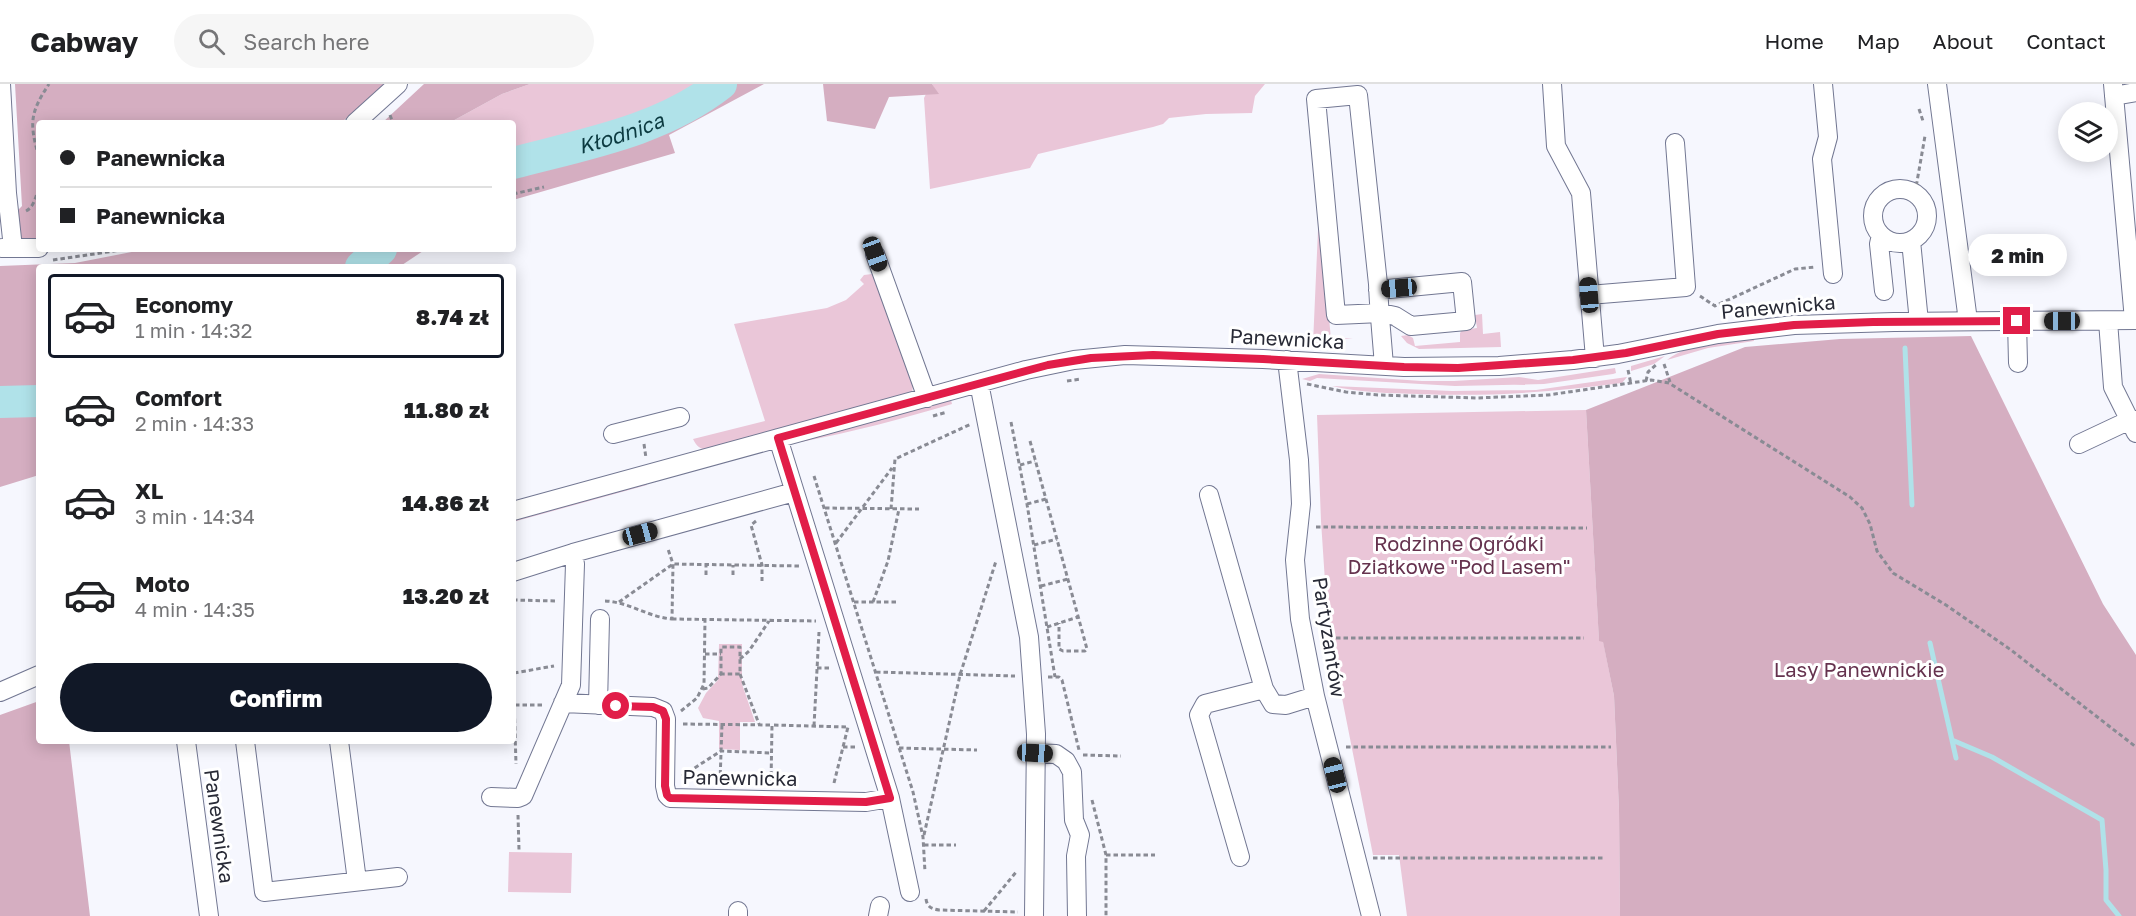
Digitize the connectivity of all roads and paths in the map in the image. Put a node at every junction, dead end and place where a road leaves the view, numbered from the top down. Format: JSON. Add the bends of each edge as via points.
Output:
{"nodes":[{"id":1,"x":1,"y":84,"type":"edge"},
{"id":2,"x":49,"y":84,"type":"edge"},
{"id":3,"x":398,"y":84,"type":"edge"},
{"id":4,"x":1552,"y":84,"type":"edge"},
{"id":5,"x":1823,"y":84,"type":"edge"},
{"id":6,"x":1937,"y":84,"type":"edge"},
{"id":7,"x":2113,"y":90,"type":"edge"},
{"id":8,"x":2136,"y":92,"type":"edge"},
{"id":9,"x":1919,"y":109,"type":"dead end"},
{"id":10,"x":358,"y":120,"type":"edge"},
{"id":11,"x":1675,"y":142,"type":"dead end"},
{"id":12,"x":36,"y":147,"type":"edge"},
{"id":13,"x":544,"y":187,"type":"dead end"},
{"id":14,"x":4,"y":193,"type":"edge"},
{"id":15,"x":516,"y":193,"type":"edge"},
{"id":16,"x":1951,"y":195,"type":"junction"},
{"id":17,"x":1919,"y":197,"type":"junction"},
{"id":18,"x":1881,"y":235,"type":"junction"},
{"id":19,"x":1911,"y":241,"type":"junction"},
{"id":20,"x":6,"y":248,"type":"edge"},
{"id":21,"x":110,"y":252,"type":"edge"},
{"id":22,"x":43,"y":254,"type":"edge"},
{"id":23,"x":875,"y":254,"type":"dead end"},
{"id":24,"x":1832,"y":270,"type":"joint"},
{"id":25,"x":1686,"y":287,"type":"junction"},
{"id":26,"x":1378,"y":290,"type":"junction"},
{"id":27,"x":1884,"y":291,"type":"dead end"},
{"id":28,"x":1589,"y":295,"type":"junction"},
{"id":29,"x":1381,"y":313,"type":"junction"},
{"id":30,"x":2135,"y":320,"type":"edge"},
{"id":31,"x":1968,"y":321,"type":"junction"},
{"id":32,"x":2017,"y":321,"type":"junction"},
{"id":33,"x":2108,"y":321,"type":"junction"},
{"id":34,"x":1919,"y":322,"type":"junction"},
{"id":35,"x":1595,"y":357,"type":"junction"},
{"id":36,"x":1287,"y":360,"type":"junction"},
{"id":37,"x":2018,"y":363,"type":"dead end"},
{"id":38,"x":1664,"y":364,"type":"dead end"},
{"id":39,"x":1384,"y":366,"type":"junction"},
{"id":40,"x":1628,"y":366,"type":"dead end"},
{"id":41,"x":1088,"y":377,"type":"dead end"},
{"id":42,"x":979,"y":383,"type":"junction"},
{"id":43,"x":1060,"y":383,"type":"dead end"},
{"id":44,"x":1631,"y":384,"type":"junction"},
{"id":45,"x":1670,"y":384,"type":"junction"},
{"id":46,"x":1313,"y":385,"type":"dead end"},
{"id":47,"x":927,"y":398,"type":"junction"},
{"id":48,"x":950,"y":411,"type":"dead end"},
{"id":49,"x":942,"y":413,"type":"dead end"},
{"id":50,"x":680,"y":417,"type":"dead end"},
{"id":51,"x":978,"y":421,"type":"dead end"},
{"id":52,"x":1011,"y":422,"type":"dead end"},
{"id":53,"x":2134,"y":424,"type":"edge"},
{"id":54,"x":640,"y":428,"type":"junction"},
{"id":55,"x":613,"y":434,"type":"dead end"},
{"id":56,"x":778,"y":438,"type":"junction"},
{"id":57,"x":1030,"y":441,"type":"dead end"},
{"id":58,"x":2079,"y":444,"type":"dead end"},
{"id":59,"x":1035,"y":461,"type":"junction"},
{"id":60,"x":1019,"y":465,"type":"junction"},
{"id":61,"x":648,"y":466,"type":"dead end"},
{"id":62,"x":894,"y":466,"type":"junction"},
{"id":63,"x":814,"y":476,"type":"dead end"},
{"id":64,"x":794,"y":492,"type":"junction"},
{"id":65,"x":1209,"y":495,"type":"dead end"},
{"id":66,"x":1046,"y":499,"type":"junction"},
{"id":67,"x":1027,"y":504,"type":"junction"},
{"id":68,"x":825,"y":508,"type":"junction"},
{"id":69,"x":862,"y":508,"type":"junction"},
{"id":70,"x":891,"y":509,"type":"junction"},
{"id":71,"x":899,"y":509,"type":"junction"},
{"id":72,"x":919,"y":509,"type":"dead end"},
{"id":73,"x":516,"y":510,"type":"edge"},
{"id":74,"x":758,"y":517,"type":"dead end"},
{"id":75,"x":1298,"y":527,"type":"junction"},
{"id":76,"x":1587,"y":528,"type":"dead end"},
{"id":77,"x":1057,"y":539,"type":"junction"},
{"id":78,"x":836,"y":543,"type":"junction"},
{"id":79,"x":1034,"y":545,"type":"junction"},
{"id":80,"x":668,"y":549,"type":"dead end"},
{"id":81,"x":573,"y":553,"type":"junction"},
{"id":82,"x":998,"y":555,"type":"dead end"},
{"id":83,"x":673,"y":564,"type":"junction"},
{"id":84,"x":706,"y":564,"type":"junction"},
{"id":85,"x":733,"y":564,"type":"junction"},
{"id":86,"x":762,"y":565,"type":"junction"},
{"id":87,"x":807,"y":566,"type":"dead end"},
{"id":88,"x":516,"y":571,"type":"edge"},
{"id":89,"x":706,"y":575,"type":"dead end"},
{"id":90,"x":733,"y":575,"type":"dead end"},
{"id":91,"x":1068,"y":579,"type":"junction"},
{"id":92,"x":762,"y":581,"type":"dead end"},
{"id":93,"x":1041,"y":586,"type":"junction"},
{"id":94,"x":516,"y":600,"type":"edge"},
{"id":95,"x":574,"y":601,"type":"junction"},
{"id":96,"x":619,"y":602,"type":"junction"},
{"id":97,"x":854,"y":602,"type":"junction"},
{"id":98,"x":873,"y":602,"type":"junction"},
{"id":99,"x":896,"y":602,"type":"dead end"},
{"id":100,"x":1078,"y":617,"type":"junction"},
{"id":101,"x":600,"y":619,"type":"dead end"},
{"id":102,"x":672,"y":619,"type":"junction"},
{"id":103,"x":705,"y":620,"type":"junction"},
{"id":104,"x":820,"y":620,"type":"dead end"},
{"id":105,"x":769,"y":621,"type":"junction"},
{"id":106,"x":1059,"y":623,"type":"junction"},
{"id":107,"x":1047,"y":627,"type":"junction"},
{"id":108,"x":819,"y":630,"type":"dead end"},
{"id":109,"x":574,"y":636,"type":"junction"},
{"id":110,"x":1304,"y":638,"type":"junction"},
{"id":111,"x":1584,"y":638,"type":"dead end"},
{"id":112,"x":599,"y":646,"type":"junction"},
{"id":113,"x":705,"y":654,"type":"junction"},
{"id":114,"x":721,"y":654,"type":"junction"},
{"id":115,"x":740,"y":659,"type":"junction"},
{"id":116,"x":563,"y":665,"type":"dead end"},
{"id":117,"x":817,"y":668,"type":"junction"},
{"id":118,"x":839,"y":668,"type":"dead end"},
{"id":119,"x":876,"y":672,"type":"junction"},
{"id":120,"x":516,"y":673,"type":"edge"},
{"id":121,"x":721,"y":674,"type":"junction"},
{"id":122,"x":740,"y":674,"type":"junction"},
{"id":123,"x":960,"y":675,"type":"junction"},
{"id":124,"x":36,"y":676,"type":"edge"},
{"id":125,"x":1023,"y":676,"type":"dead end"},
{"id":126,"x":1055,"y":677,"type":"dead end"},
{"id":127,"x":1264,"y":689,"type":"junction"},
{"id":128,"x":702,"y":690,"type":"junction"},
{"id":129,"x":0,"y":692,"type":"edge"},
{"id":130,"x":1315,"y":696,"type":"junction"},
{"id":131,"x":563,"y":703,"type":"junction"},
{"id":132,"x":516,"y":705,"type":"edge"},
{"id":133,"x":544,"y":705,"type":"dead end"},
{"id":134,"x":598,"y":705,"type":"junction"},
{"id":135,"x":666,"y":724,"type":"junction"},
{"id":136,"x":722,"y":724,"type":"junction"},
{"id":137,"x":759,"y":724,"type":"junction"},
{"id":138,"x":772,"y":725,"type":"junction"},
{"id":139,"x":814,"y":726,"type":"junction"},
{"id":140,"x":857,"y":726,"type":"dead end"},
{"id":141,"x":848,"y":727,"type":"junction"},
{"id":142,"x":516,"y":736,"type":"edge"},
{"id":143,"x":186,"y":744,"type":"edge"},
{"id":144,"x":245,"y":744,"type":"edge"},
{"id":145,"x":339,"y":744,"type":"edge"},
{"id":146,"x":864,"y":746,"type":"dead end"},
{"id":147,"x":843,"y":747,"type":"junction"},
{"id":148,"x":1328,"y":747,"type":"junction"},
{"id":149,"x":1611,"y":747,"type":"dead end"},
{"id":150,"x":2136,"y":747,"type":"edge"},
{"id":151,"x":899,"y":748,"type":"junction"},
{"id":152,"x":942,"y":749,"type":"junction"},
{"id":153,"x":977,"y":750,"type":"dead end"},
{"id":154,"x":721,"y":751,"type":"junction"},
{"id":155,"x":772,"y":753,"type":"junction"},
{"id":156,"x":1035,"y":753,"type":"junction"},
{"id":157,"x":1081,"y":755,"type":"dead end"},
{"id":158,"x":1121,"y":756,"type":"dead end"},
{"id":159,"x":665,"y":786,"type":"junction"},
{"id":160,"x":834,"y":786,"type":"dead end"},
{"id":161,"x":491,"y":797,"type":"dead end"},
{"id":162,"x":518,"y":798,"type":"junction"},
{"id":163,"x":890,"y":798,"type":"junction"},
{"id":164,"x":720,"y":800,"type":"junction"},
{"id":165,"x":771,"y":800,"type":"junction"},
{"id":166,"x":923,"y":837,"type":"junction"},
{"id":167,"x":924,"y":845,"type":"junction"},
{"id":168,"x":956,"y":845,"type":"dead end"},
{"id":169,"x":519,"y":850,"type":"dead end"},
{"id":170,"x":1106,"y":855,"type":"dead end"},
{"id":171,"x":1155,"y":855,"type":"dead end"},
{"id":172,"x":1240,"y":857,"type":"dead end"},
{"id":173,"x":1603,"y":858,"type":"dead end"},
{"id":174,"x":1357,"y":859,"type":"junction"},
{"id":175,"x":1018,"y":870,"type":"dead end"},
{"id":176,"x":398,"y":877,"type":"dead end"},
{"id":177,"x":926,"y":879,"type":"dead end"},
{"id":178,"x":357,"y":881,"type":"junction"},
{"id":179,"x":918,"y":891,"type":"joint"},
{"id":180,"x":984,"y":911,"type":"junction"},
{"id":181,"x":1029,"y":914,"type":"edge"},
{"id":182,"x":209,"y":916,"type":"edge"},
{"id":183,"x":1077,"y":916,"type":"edge"},
{"id":184,"x":1371,"y":916,"type":"edge"}],
"edges":[{"from":1,"to":14,"type":"street"},
{"from":2,"to":12,"type":"path","via":[[35,106],[32,134]]},
{"from":3,"to":10,"type":"street"},
{"from":4,"to":28,"type":"street","via":[[1557,146],[1581,193]]},
{"from":5,"to":24,"type":"street","name":"Panewnicka","via":[[1828,137],[1822,159]]},
{"from":6,"to":16,"type":"street"},
{"from":7,"to":8,"type":"street"},
{"from":7,"to":30,"type":"street"},
{"from":9,"to":17,"type":"path","via":[[1926,131]]},
{"from":11,"to":25,"type":"street"},
{"from":13,"to":15,"type":"path"},
{"from":14,"to":20,"type":"street"},
{"from":16,"to":17,"type":"street"},
{"from":16,"to":31,"type":"street"},
{"from":17,"to":18,"type":"street","via":[[1900,189],[1881,196],[1873,215]]},
{"from":17,"to":19,"type":"street","via":[[1927,220],[1920,235]]},
{"from":18,"to":19,"type":"street","via":[[1889,241]]},
{"from":18,"to":27,"type":"street"},
{"from":19,"to":34,"type":"street"},
{"from":20,"to":22,"type":"street"},
{"from":21,"to":22,"type":"path","via":[[81,257]]},
{"from":23,"to":47,"type":"street"},
{"from":24,"to":25,"type":"path","via":[[1795,269],[1715,306]]},
{"from":25,"to":28,"type":"street"},
{"from":26,"to":29,"type":"street"},
{"from":26,"to":29,"type":"street","via":[[1462,282],[1466,321],[1411,326]]},
{"from":26,"to":29,"type":"street","via":[[1358,95],[1317,99],[1336,315]]},
{"from":28,"to":35,"type":"street"},
{"from":29,"to":39,"type":"street"},
{"from":30,"to":33,"type":"street","name":"Panewnicka"},
{"from":31,"to":32,"type":"street","name":"Panewnicka"},
{"from":31,"to":34,"type":"street","name":"Panewnicka"},
{"from":32,"to":33,"type":"street","name":"Panewnicka"},
{"from":32,"to":37,"type":"street"},
{"from":33,"to":53,"type":"street","via":[[2113,387]]},
{"from":34,"to":35,"type":"street","name":"Panewnicka","via":[[1826,323],[1751,330]]},
{"from":35,"to":39,"type":"street","name":"Panewnicka","via":[[1458,368]]},
{"from":36,"to":39,"type":"street","name":"Panewnicka"},
{"from":36,"to":42,"type":"street","name":"Panewnicka","via":[[1125,355],[1048,365]]},
{"from":36,"to":75,"type":"street","name":"Partyzantów","via":[[1299,460]]},
{"from":38,"to":45,"type":"path"},
{"from":40,"to":44,"type":"path"},
{"from":41,"to":43,"type":"path"},
{"from":42,"to":47,"type":"street","name":"Panewnicka"},
{"from":42,"to":156,"type":"street","via":[[1029,637]]},
{"from":44,"to":45,"type":"path","via":[[1651,380]]},
{"from":44,"to":46,"type":"path","via":[[1548,395],[1477,398],[1378,395]]},
{"from":45,"to":150,"type":"path","via":[[1850,497],[1862,508],[1877,551],[1893,573],[2011,650]]},
{"from":47,"to":56,"type":"street","name":"Panewnicka"},
{"from":48,"to":49,"type":"path"},
{"from":50,"to":54,"type":"street"},
{"from":51,"to":62,"type":"path","via":[[898,457]]},
{"from":52,"to":60,"type":"path"},
{"from":53,"to":58,"type":"street"},
{"from":54,"to":55,"type":"street"},
{"from":54,"to":61,"type":"path"},
{"from":56,"to":64,"type":"street"},
{"from":56,"to":73,"type":"street","name":"Panewnicka"},
{"from":57,"to":59,"type":"path"},
{"from":59,"to":60,"type":"path"},
{"from":59,"to":66,"type":"path"},
{"from":60,"to":67,"type":"path"},
{"from":62,"to":69,"type":"path"},
{"from":62,"to":70,"type":"path"},
{"from":63,"to":68,"type":"path"},
{"from":64,"to":81,"type":"street"},
{"from":64,"to":163,"type":"street"},
{"from":65,"to":127,"type":"street"},
{"from":66,"to":67,"type":"path"},
{"from":66,"to":77,"type":"path"},
{"from":67,"to":79,"type":"path"},
{"from":68,"to":69,"type":"path"},
{"from":68,"to":78,"type":"path"},
{"from":69,"to":70,"type":"path"},
{"from":69,"to":78,"type":"path"},
{"from":70,"to":71,"type":"path"},
{"from":71,"to":72,"type":"path"},
{"from":71,"to":98,"type":"path","via":[[888,561]]},
{"from":74,"to":86,"type":"path","via":[[751,525]]},
{"from":75,"to":76,"type":"path"},
{"from":75,"to":110,"type":"street","name":"Partyzantów","via":[[1295,560]]},
{"from":77,"to":79,"type":"path"},
{"from":77,"to":91,"type":"path"},
{"from":78,"to":97,"type":"path"},
{"from":79,"to":93,"type":"path"},
{"from":80,"to":83,"type":"path"},
{"from":81,"to":88,"type":"street"},
{"from":81,"to":95,"type":"street"},
{"from":82,"to":123,"type":"path"},
{"from":83,"to":84,"type":"path"},
{"from":83,"to":96,"type":"path"},
{"from":83,"to":102,"type":"path"},
{"from":84,"to":85,"type":"path"},
{"from":84,"to":89,"type":"path"},
{"from":85,"to":86,"type":"path"},
{"from":85,"to":90,"type":"path"},
{"from":86,"to":87,"type":"path"},
{"from":86,"to":92,"type":"path"},
{"from":91,"to":93,"type":"path"},
{"from":91,"to":100,"type":"path"},
{"from":93,"to":107,"type":"path"},
{"from":94,"to":95,"type":"path"},
{"from":95,"to":96,"type":"path"},
{"from":95,"to":109,"type":"street"},
{"from":96,"to":102,"type":"path","via":[[659,618]]},
{"from":97,"to":98,"type":"path"},
{"from":97,"to":119,"type":"path"},
{"from":98,"to":99,"type":"path"},
{"from":100,"to":106,"type":"path"},
{"from":100,"to":106,"type":"path","via":[[1085,651],[1059,649]]},
{"from":101,"to":112,"type":"street"},
{"from":102,"to":103,"type":"path"},
{"from":103,"to":105,"type":"path"},
{"from":103,"to":113,"type":"path"},
{"from":104,"to":105,"type":"path"},
{"from":105,"to":115,"type":"path","via":[[750,651]]},
{"from":106,"to":107,"type":"path"},
{"from":107,"to":126,"type":"path"},
{"from":108,"to":117,"type":"path"},
{"from":109,"to":112,"type":"street"},
{"from":109,"to":131,"type":"street","via":[[571,685]]},
{"from":110,"to":111,"type":"path"},
{"from":110,"to":130,"type":"street","name":"Partyzantów"},
{"from":112,"to":134,"type":"street"},
{"from":113,"to":114,"type":"path"},
{"from":113,"to":128,"type":"path"},
{"from":114,"to":115,"type":"path","via":[[721,647],[740,647]]},
{"from":114,"to":121,"type":"path"},
{"from":115,"to":122,"type":"path"},
{"from":116,"to":120,"type":"path"},
{"from":117,"to":118,"type":"path"},
{"from":117,"to":139,"type":"path"},
{"from":119,"to":123,"type":"path"},
{"from":119,"to":151,"type":"path"},
{"from":121,"to":122,"type":"path"},
{"from":121,"to":128,"type":"path"},
{"from":122,"to":137,"type":"path"},
{"from":123,"to":125,"type":"path"},
{"from":123,"to":152,"type":"path"},
{"from":124,"to":129,"type":"street"},
{"from":127,"to":130,"type":"street","via":[[1273,704],[1286,705]]},
{"from":127,"to":172,"type":"street","via":[[1205,704],[1199,715]]},
{"from":128,"to":135,"type":"path"},
{"from":130,"to":148,"type":"street","name":"Partyzantów"},
{"from":131,"to":134,"type":"street"},
{"from":131,"to":162,"type":"street","via":[[523,796]]},
{"from":132,"to":133,"type":"path"},
{"from":134,"to":135,"type":"street","via":[[653,707],[663,711]]},
{"from":135,"to":136,"type":"path"},
{"from":135,"to":159,"type":"street","name":"Panewnicka"},
{"from":136,"to":137,"type":"path"},
{"from":136,"to":154,"type":"path"},
{"from":137,"to":138,"type":"path"},
{"from":138,"to":139,"type":"path"},
{"from":138,"to":155,"type":"path"},
{"from":139,"to":141,"type":"path"},
{"from":140,"to":141,"type":"path"},
{"from":141,"to":147,"type":"path"},
{"from":142,"to":162,"type":"path"},
{"from":143,"to":182,"type":"street","name":"Panewnicka"},
{"from":144,"to":178,"type":"street","via":[[264,892]]},
{"from":145,"to":178,"type":"street"},
{"from":146,"to":147,"type":"path"},
{"from":147,"to":160,"type":"path"},
{"from":148,"to":149,"type":"path"},
{"from":148,"to":174,"type":"street","name":"Partyzantów"},
{"from":151,"to":152,"type":"path"},
{"from":151,"to":166,"type":"path"},
{"from":152,"to":153,"type":"path"},
{"from":152,"to":166,"type":"path"},
{"from":154,"to":155,"type":"path"},
{"from":154,"to":159,"type":"path"},
{"from":154,"to":164,"type":"path"},
{"from":155,"to":165,"type":"path"},
{"from":156,"to":181,"type":"street"},
{"from":156,"to":183,"type":"street","via":[[1056,754],[1072,772],[1074,820],[1080,835],[1076,856]]},
{"from":157,"to":158,"type":"path"},
{"from":159,"to":164,"type":"street","name":"Panewnicka","via":[[667,795],[675,799]]},
{"from":161,"to":162,"type":"street"},
{"from":162,"to":169,"type":"path"},
{"from":163,"to":165,"type":"street","name":"Panewnicka","via":[[866,802]]},
{"from":163,"to":179,"type":"street"},
{"from":164,"to":165,"type":"street","name":"Panewnicka"},
{"from":166,"to":167,"type":"path"},
{"from":167,"to":168,"type":"path"},
{"from":167,"to":177,"type":"path"},
{"from":170,"to":171,"type":"path"},
{"from":173,"to":174,"type":"path"},
{"from":174,"to":184,"type":"street","name":"Partyzantów"},
{"from":175,"to":180,"type":"path"},
{"from":176,"to":178,"type":"street"},
{"from":179,"to":180,"type":"path","via":[[931,909]]},
{"from":180,"to":181,"type":"path"}]}
